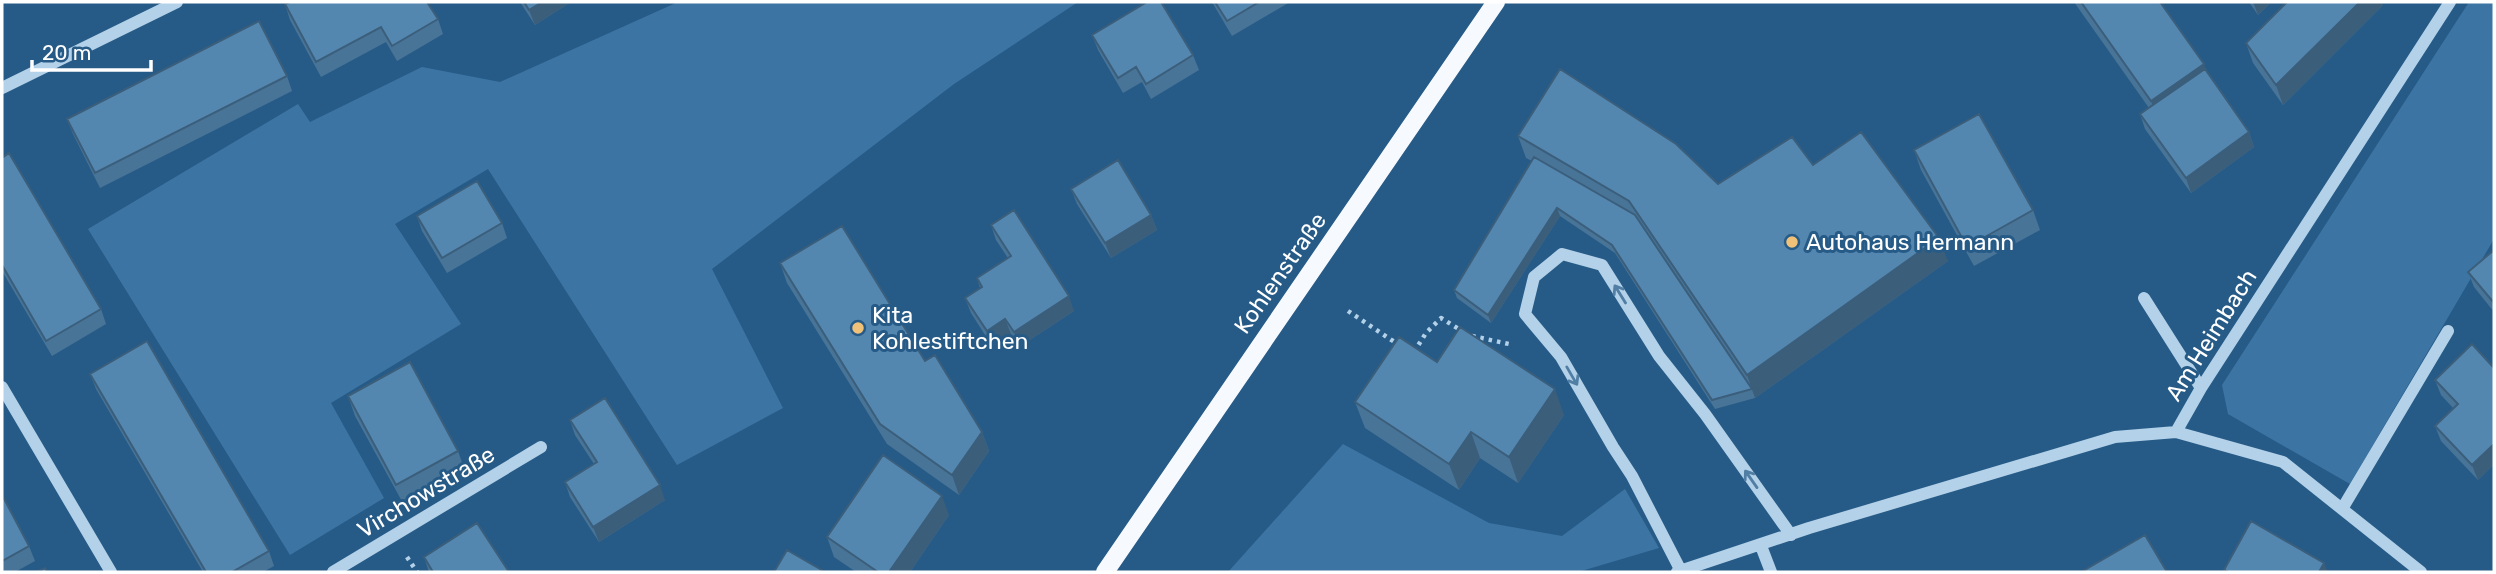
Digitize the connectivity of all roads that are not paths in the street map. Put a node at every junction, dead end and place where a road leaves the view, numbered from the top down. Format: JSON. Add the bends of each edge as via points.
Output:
{"nodes":[{"id":1,"x":177,"y":2,"type":"edge"},
{"id":2,"x":1496,"y":2,"type":"edge"},
{"id":3,"x":2450,"y":2,"type":"edge"},
{"id":4,"x":2,"y":88,"type":"edge"},
{"id":5,"x":2144,"y":298,"type":"dead end"},
{"id":6,"x":2448,"y":331,"type":"dead end"},
{"id":7,"x":2,"y":387,"type":"edge"},
{"id":8,"x":2202,"y":388,"type":"junction"},
{"id":9,"x":2176,"y":432,"type":"junction"},
{"id":10,"x":541,"y":447,"type":"dead end"},
{"id":11,"x":2342,"y":509,"type":"junction"},
{"id":12,"x":1791,"y":535,"type":"junction"},
{"id":13,"x":1760,"y":546,"type":"junction"},
{"id":14,"x":111,"y":572,"type":"edge"},
{"id":15,"x":333,"y":572,"type":"edge"},
{"id":16,"x":1105,"y":572,"type":"edge"},
{"id":17,"x":1679,"y":572,"type":"edge"},
{"id":18,"x":1771,"y":572,"type":"edge"},
{"id":19,"x":2421,"y":572,"type":"edge"}],
"edges":[{"from":1,"to":4,"type":"street"},
{"from":2,"to":16,"type":"main road","name":"Kohlenstraße"},
{"from":3,"to":8,"type":"street","name":"Am Heimbach"},
{"from":5,"to":8,"type":"street"},
{"from":6,"to":11,"type":"street"},
{"from":7,"to":14,"type":"street"},
{"from":8,"to":9,"type":"street","name":"Am Heimbach"},
{"from":9,"to":11,"type":"street","via":[[2283,462]]},
{"from":9,"to":12,"type":"street","name":"Am Heimbach","via":[[2115,438]]},
{"from":10,"to":15,"type":"street","name":"Virchowstraße"},
{"from":11,"to":19,"type":"street"},
{"from":12,"to":13,"type":"street","name":"Am Heimbach"},
{"from":12,"to":17,"type":"street","one_way":true,"via":[[1659,356],[1602,265],[1562,254],[1534,277],[1525,314],[1560,357],[1633,476]]},
{"from":13,"to":17,"type":"street","name":"Am Heimbach"},
{"from":13,"to":18,"type":"street"}]}
